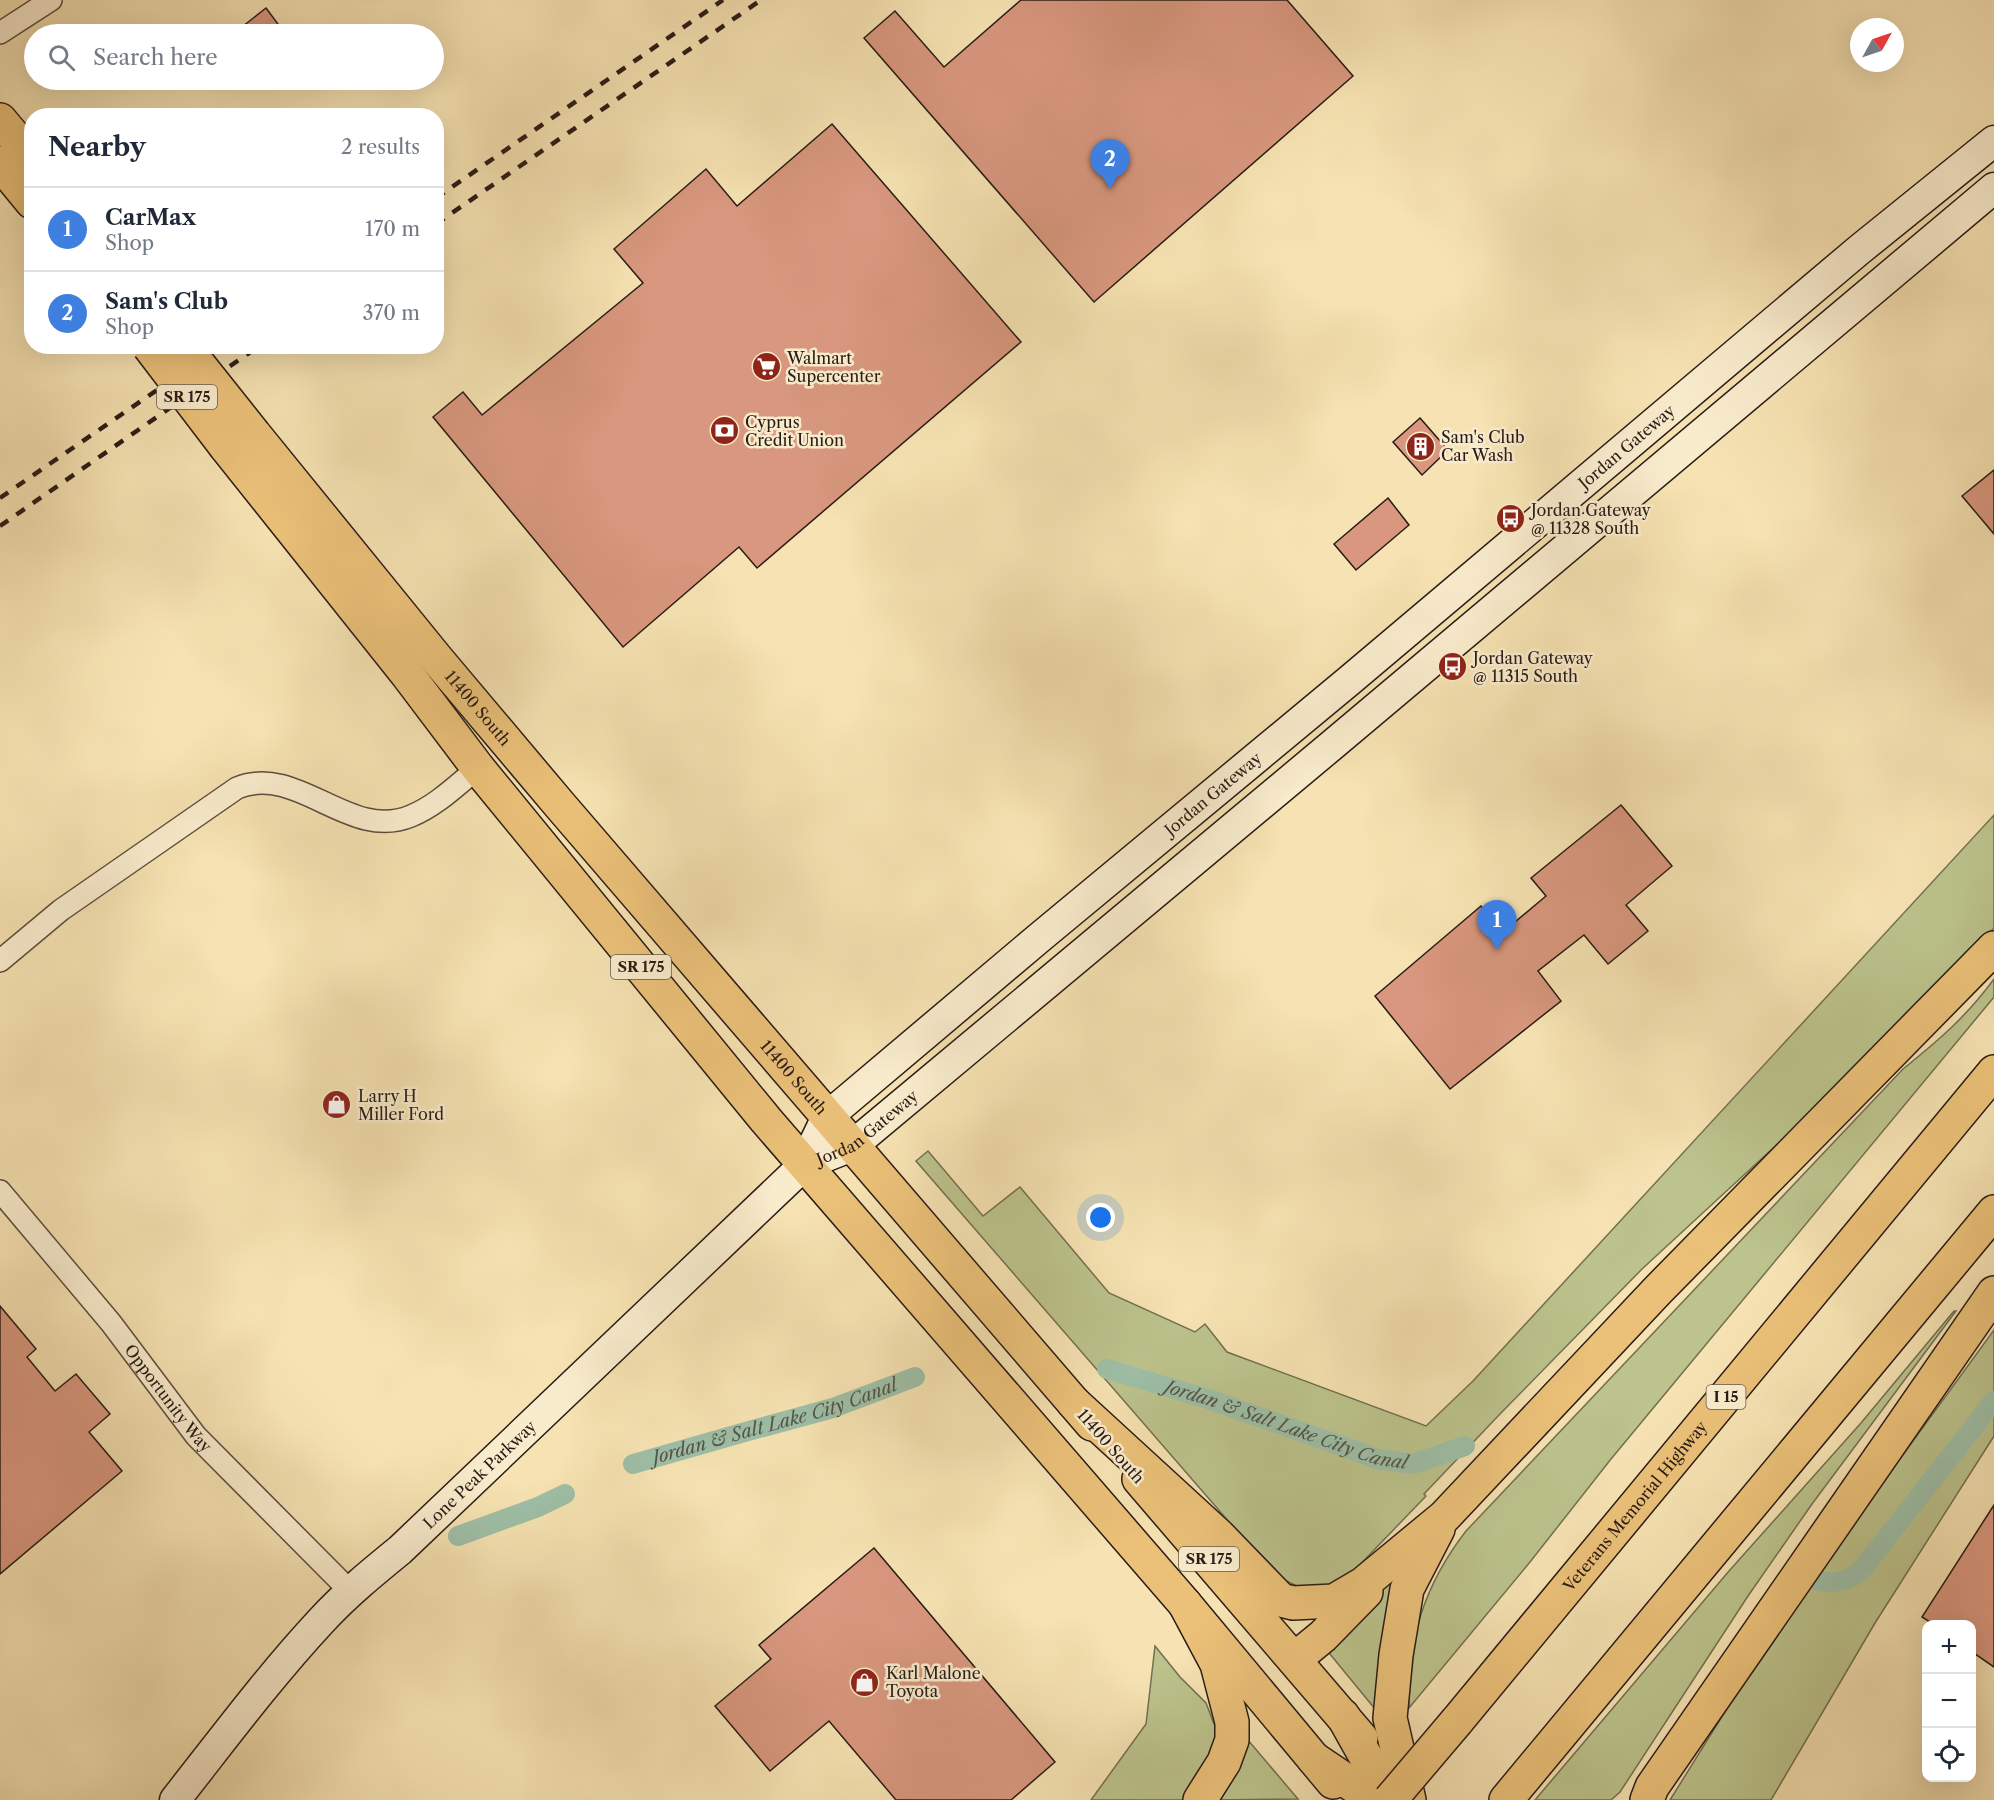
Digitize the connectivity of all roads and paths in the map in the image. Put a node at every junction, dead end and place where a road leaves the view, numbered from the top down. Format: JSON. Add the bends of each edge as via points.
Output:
{"nodes":[{"id":1,"x":51,"y":0,"type":"edge"},
{"id":2,"x":0,"y":33,"type":"edge"},
{"id":3,"x":0,"y":120,"type":"edge"},
{"id":4,"x":1994,"y":141,"type":"edge"},
{"id":5,"x":24,"y":148,"type":"edge"},
{"id":6,"x":0,"y":163,"type":"edge"},
{"id":7,"x":1994,"y":188,"type":"edge"},
{"id":8,"x":24,"y":192,"type":"edge"},
{"id":9,"x":157,"y":354,"type":"edge"},
{"id":10,"x":189,"y":354,"type":"edge"},
{"id":11,"x":240,"y":440,"type":"junction"},
{"id":12,"x":1626,"y":445,"type":"junction"},
{"id":13,"x":1652,"y":476,"type":"junction"},
{"id":14,"x":478,"y":768,"type":"junction"},
{"id":15,"x":1994,"y":948,"type":"edge"},
{"id":16,"x":0,"y":961,"type":"edge"},
{"id":17,"x":1994,"y":1072,"type":"edge"},
{"id":18,"x":826,"y":1118,"type":"junction"},
{"id":19,"x":852,"y":1146,"type":"junction"},
{"id":20,"x":804,"y":1165,"type":"junction"},
{"id":21,"x":0,"y":1191,"type":"edge"},
{"id":22,"x":1994,"y":1212,"type":"edge"},
{"id":23,"x":1994,"y":1293,"type":"edge"},
{"id":24,"x":1074,"y":1403,"type":"junction"},
{"id":25,"x":1444,"y":1517,"type":"junction"},
{"id":26,"x":1394,"y":1558,"type":"junction"},
{"id":27,"x":350,"y":1591,"type":"junction"},
{"id":28,"x":1185,"y":1605,"type":"junction"},
{"id":29,"x":1295,"y":1659,"type":"junction"},
{"id":30,"x":1314,"y":1759,"type":"junction"},
{"id":31,"x":1509,"y":1796,"type":"edge"},
{"id":32,"x":1645,"y":1796,"type":"edge"},
{"id":33,"x":1402,"y":1798,"type":"edge"},
{"id":34,"x":175,"y":1800,"type":"edge"},
{"id":35,"x":1200,"y":1800,"type":"edge"},
{"id":36,"x":1347,"y":1800,"type":"edge"},
{"id":37,"x":1375,"y":1800,"type":"edge"}],
"edges":[{"from":1,"to":2,"type":"street"},
{"from":3,"to":5,"type":"main road"},
{"from":4,"to":12,"type":"main road","name":"Jordan Gateway"},
{"from":6,"to":8,"type":"main road"},
{"from":7,"to":13,"type":"main road","name":"Jordan Gateway"},
{"from":9,"to":11,"type":"main road","name":"11400 South","number":"SR 175","bridge":true},
{"from":10,"to":11,"type":"main road","name":"11400 South","number":"SR 175","bridge":true},
{"from":11,"to":14,"type":"main road","name":"11400 South","number":"SR 175"},
{"from":11,"to":18,"type":"main road","name":"11400 South","number":"SR 175"},
{"from":12,"to":13,"type":"main road"},
{"from":12,"to":18,"type":"main road","name":"Jordan Gateway"},
{"from":13,"to":19,"type":"main road","name":"Jordan Gateway"},
{"from":14,"to":16,"type":"street","via":[[429,807],[392,821],[349,815],[278,784],[250,783],[237,788],[88,890]]},
{"from":14,"to":20,"type":"main road","name":"11400 South","number":"SR 175"},
{"from":15,"to":25,"type":"main road","via":[[1658,1290]]},
{"from":17,"to":33,"type":"main road","name":"Veterans Memorial Highway","number":"I 15","bridge":true,"via":[[1457,1721]]},
{"from":18,"to":19,"type":"main road","name":"11400 South","number":"SR 175"},
{"from":18,"to":20,"type":"main road","name":"Jordan Gateway"},
{"from":19,"to":20,"type":"main road","name":"Jordan Gateway"},
{"from":19,"to":24,"type":"main road","name":"11400 South","number":"SR 175"},
{"from":20,"to":27,"type":"main road","name":"Lone Peak Parkway","via":[[400,1550]]},
{"from":20,"to":28,"type":"main road","name":"11400 South","number":"SR 175"},
{"from":21,"to":27,"type":"street","name":"Opportunity Way","via":[[111,1323],[196,1436]]},
{"from":22,"to":31,"type":"main road"},
{"from":23,"to":32,"type":"main road"},
{"from":24,"to":26,"type":"main road","via":[[1219,1536],[1281,1600],[1334,1602]]},
{"from":24,"to":29,"type":"main road","name":"11400 South","number":"SR 175"},
{"from":25,"to":26,"type":"main road"},
{"from":25,"to":33,"type":"main road","via":[[1407,1589],[1395,1655],[1390,1718]]},
{"from":26,"to":29,"type":"main road","via":[[1323,1636]]},
{"from":27,"to":34,"type":"main road","name":"Lone Peak Parkway","via":[[256,1696]]},
{"from":28,"to":30,"type":"main road","name":"11400 South","number":"SR 175"},
{"from":28,"to":35,"type":"main road","via":[[1216,1664],[1232,1722],[1232,1740],[1224,1762]]},
{"from":29,"to":33,"type":"main road","name":"11400 South","number":"SR 175","via":[[1343,1716]]},
{"from":30,"to":36,"type":"main road","name":"11400 South","number":"SR 175"},
{"from":30,"to":37,"type":"main road"}]}
